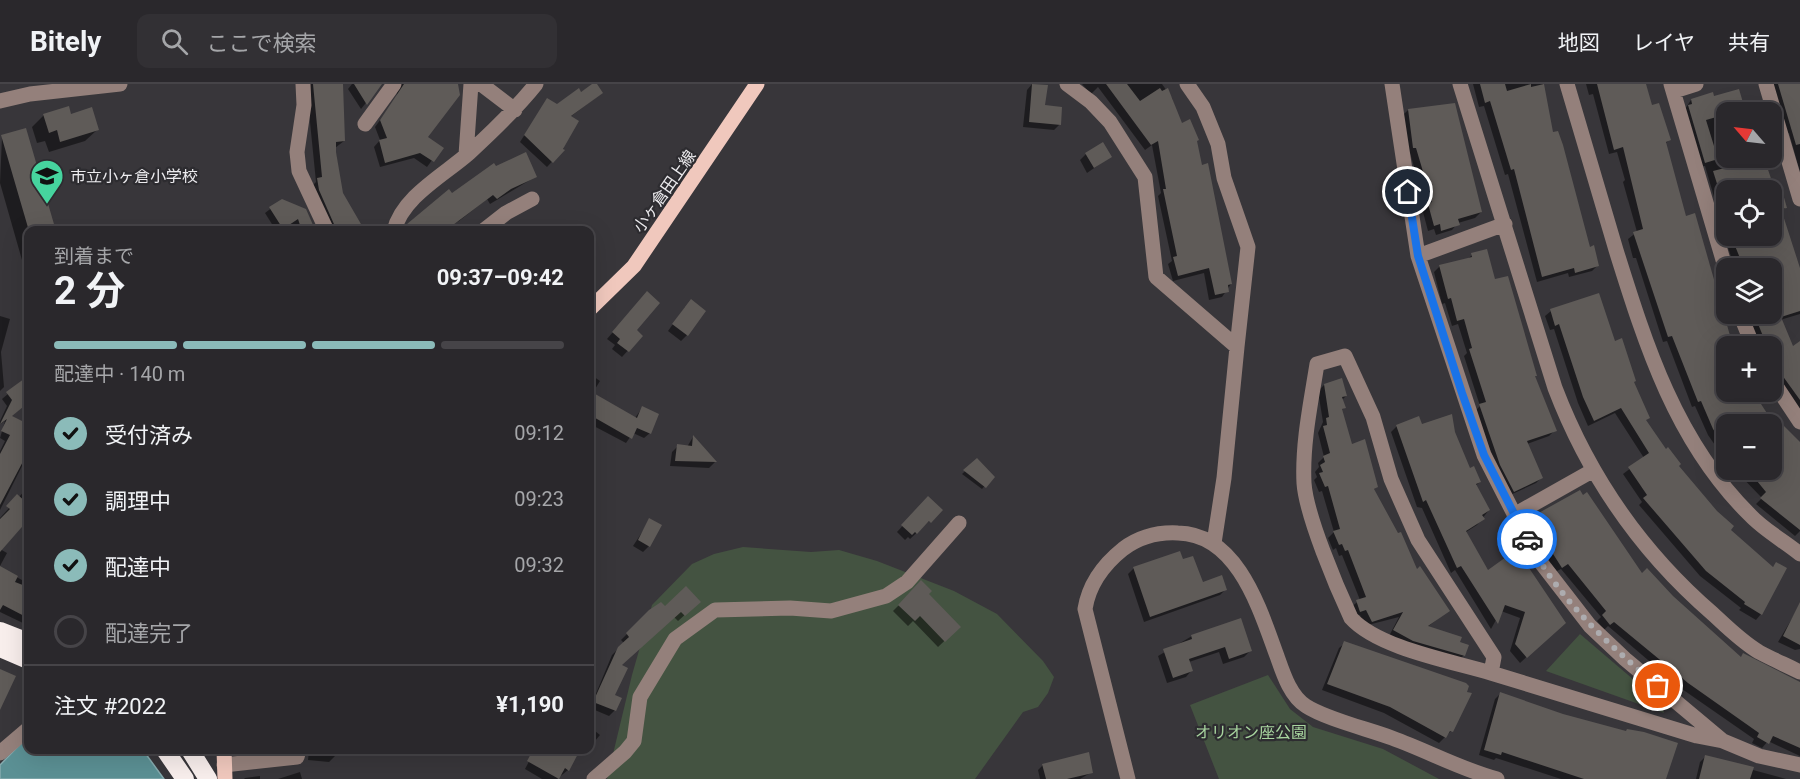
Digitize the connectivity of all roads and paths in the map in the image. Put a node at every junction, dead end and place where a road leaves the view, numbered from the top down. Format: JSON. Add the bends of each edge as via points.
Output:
{"nodes":[{"id":1,"x":120,"y":84,"type":"edge"},
{"id":2,"x":303,"y":84,"type":"edge"},
{"id":3,"x":394,"y":84,"type":"edge"},
{"id":4,"x":471,"y":84,"type":"edge"},
{"id":5,"x":481,"y":84,"type":"edge"},
{"id":6,"x":536,"y":84,"type":"edge"},
{"id":7,"x":757,"y":84,"type":"edge"},
{"id":8,"x":1067,"y":84,"type":"edge"},
{"id":9,"x":1187,"y":84,"type":"edge"},
{"id":10,"x":1392,"y":84,"type":"edge"},
{"id":11,"x":1460,"y":84,"type":"edge"},
{"id":12,"x":1567,"y":84,"type":"edge"},
{"id":13,"x":1696,"y":84,"type":"edge"},
{"id":14,"x":1766,"y":84,"type":"edge"},
{"id":15,"x":1672,"y":87,"type":"edge"},
{"id":16,"x":0,"y":101,"type":"edge"},
{"id":17,"x":515,"y":110,"type":"junction"},
{"id":18,"x":365,"y":124,"type":"dead end"},
{"id":19,"x":466,"y":155,"type":"junction"},
{"id":20,"x":532,"y":199,"type":"dead end"},
{"id":21,"x":1800,"y":199,"type":"edge"},
{"id":22,"x":1505,"y":224,"type":"junction"},
{"id":23,"x":325,"y":226,"type":"edge"},
{"id":24,"x":395,"y":226,"type":"edge"},
{"id":25,"x":489,"y":226,"type":"edge"},
{"id":26,"x":1418,"y":256,"type":"junction"},
{"id":27,"x":1722,"y":258,"type":"edge"},
{"id":28,"x":594,"y":305,"type":"edge"},
{"id":29,"x":1237,"y":347,"type":"junction"},
{"id":30,"x":1782,"y":395,"type":"edge"},
{"id":31,"x":1800,"y":422,"type":"edge"},
{"id":32,"x":1592,"y":471,"type":"junction"},
{"id":33,"x":1514,"y":515,"type":"junction"},
{"id":34,"x":959,"y":523,"type":"dead end"},
{"id":35,"x":1214,"y":543,"type":"junction"},
{"id":36,"x":1800,"y":554,"type":"edge"},
{"id":37,"x":0,"y":631,"type":"edge"},
{"id":38,"x":24,"y":640,"type":"edge"},
{"id":39,"x":0,"y":648,"type":"edge"},
{"id":40,"x":24,"y":658,"type":"edge"},
{"id":41,"x":1800,"y":672,"type":"edge"},
{"id":42,"x":1491,"y":673,"type":"junction"},
{"id":43,"x":24,"y":732,"type":"edge"},
{"id":44,"x":1723,"y":741,"type":"junction"},
{"id":45,"x":0,"y":753,"type":"edge"},
{"id":46,"x":168,"y":754,"type":"edge"},
{"id":47,"x":176,"y":754,"type":"edge"},
{"id":48,"x":192,"y":754,"type":"edge"},
{"id":49,"x":298,"y":754,"type":"edge"},
{"id":50,"x":224,"y":765,"type":"edge"},
{"id":51,"x":1800,"y":765,"type":"edge"},
{"id":52,"x":183,"y":774,"type":"edge"},
{"id":53,"x":1463,"y":774,"type":"edge"},
{"id":54,"x":208,"y":779,"type":"edge"},
{"id":55,"x":594,"y":779,"type":"edge"},
{"id":56,"x":1128,"y":779,"type":"edge"},
{"id":57,"x":1497,"y":779,"type":"edge"}],
"edges":[{"from":1,"to":16,"type":"street"},
{"from":2,"to":23,"type":"street","via":[[299,171]]},
{"from":3,"to":18,"type":"street"},
{"from":4,"to":19,"type":"street"},
{"from":5,"to":17,"type":"street"},
{"from":6,"to":17,"type":"street"},
{"from":7,"to":28,"type":"main road","name":"小ヶ倉田上線","via":[[634,266]]},
{"from":8,"to":29,"type":"street","via":[[1110,122],[1145,177],[1156,277]]},
{"from":9,"to":29,"type":"street","via":[[1203,107],[1218,144],[1224,178],[1248,247]]},
{"from":10,"to":26,"type":"street"},
{"from":11,"to":22,"type":"street"},
{"from":12,"to":36,"type":"street","via":[[1644,341],[1671,405],[1694,446],[1743,508]]},
{"from":13,"to":15,"type":"street"},
{"from":14,"to":21,"type":"street"},
{"from":15,"to":27,"type":"street"},
{"from":17,"to":19,"type":"street"},
{"from":19,"to":24,"type":"street","via":[[416,197]]},
{"from":20,"to":25,"type":"street"},
{"from":22,"to":26,"type":"street"},
{"from":22,"to":32,"type":"street","via":[[1555,388]]},
{"from":26,"to":33,"type":"street","via":[[1484,455]]},
{"from":29,"to":35,"type":"street"},
{"from":30,"to":31,"type":"street"},
{"from":32,"to":33,"type":"street"},
{"from":32,"to":41,"type":"street","via":[[1634,532],[1677,583],[1758,651]]},
{"from":33,"to":44,"type":"street","via":[[1536,555],[1590,626]]},
{"from":34,"to":55,"type":"street","via":[[907,582],[886,596],[831,611],[737,608],[715,610],[705,617],[675,639],[660,660],[640,697],[634,741]]},
{"from":35,"to":53,"type":"street","via":[[1235,565],[1254,596],[1286,679],[1306,706],[1395,739]]},
{"from":35,"to":56,"type":"street","via":[[1188,533],[1165,532],[1145,537],[1124,548],[1101,570],[1088,594],[1085,609]]},
{"from":37,"to":38,"type":"highway"},
{"from":39,"to":40,"type":"highway"},
{"from":42,"to":42,"type":"street","via":[[1494,657],[1418,540],[1392,479],[1373,417],[1345,356],[1317,364],[1304,484],[1351,618],[1364,631],[1382,640]]},
{"from":42,"to":44,"type":"street"},
{"from":43,"to":45,"type":"street"},
{"from":44,"to":51,"type":"street","via":[[1759,756]]},
{"from":46,"to":52,"type":"highway"},
{"from":47,"to":52,"type":"main road"},
{"from":48,"to":54,"type":"highway"},
{"from":49,"to":50,"type":"street","via":[[297,758]]},
{"from":53,"to":57,"type":"street"}]}
